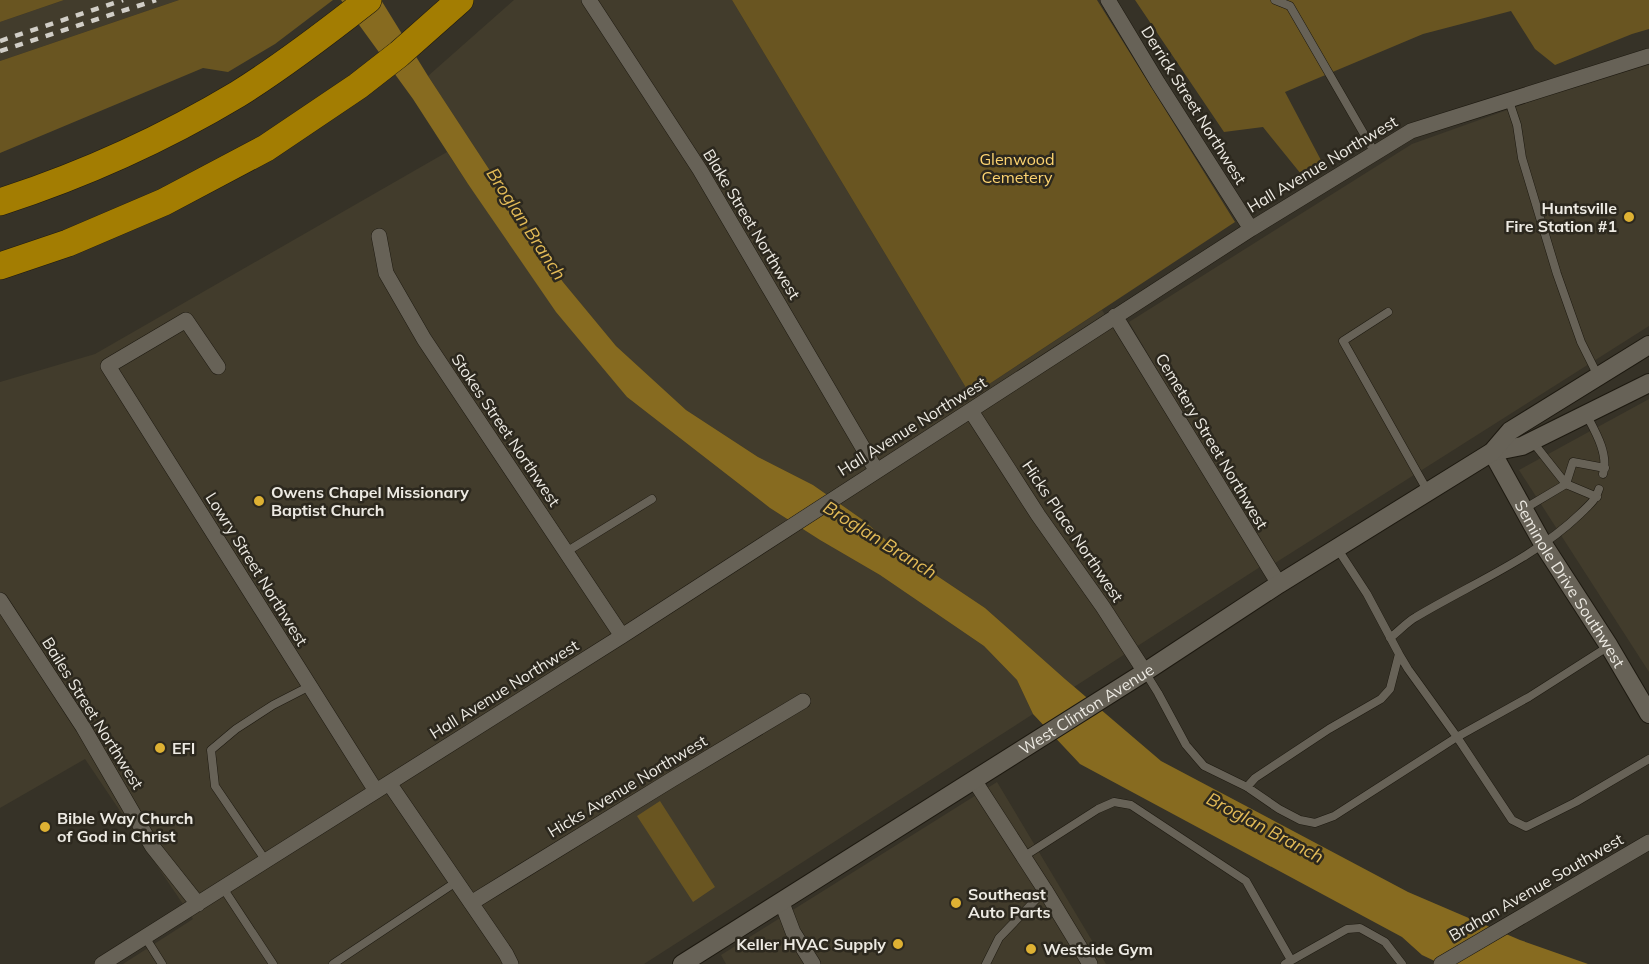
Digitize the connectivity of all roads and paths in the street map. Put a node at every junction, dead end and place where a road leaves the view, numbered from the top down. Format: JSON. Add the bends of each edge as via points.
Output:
{"nodes":[{"id":1,"x":368,"y":0,"type":"edge"},
{"id":2,"x":460,"y":0,"type":"edge"},
{"id":3,"x":589,"y":0,"type":"edge"},
{"id":4,"x":1108,"y":0,"type":"edge"},
{"id":5,"x":1275,"y":0,"type":"edge"},
{"id":6,"x":1649,"y":57,"type":"edge"},
{"id":7,"x":1509,"y":101,"type":"junction"},
{"id":8,"x":1375,"y":153,"type":"junction"},
{"id":9,"x":0,"y":202,"type":"edge"},
{"id":10,"x":1251,"y":229,"type":"junction"},
{"id":11,"x":379,"y":236,"type":"dead end"},
{"id":12,"x":0,"y":266,"type":"edge"},
{"id":13,"x":1388,"y":312,"type":"dead end"},
{"id":14,"x":1115,"y":316,"type":"junction"},
{"id":15,"x":1649,"y":345,"type":"edge"},
{"id":16,"x":218,"y":367,"type":"dead end"},
{"id":17,"x":1598,"y":376,"type":"junction"},
{"id":18,"x":1649,"y":383,"type":"edge"},
{"id":19,"x":971,"y":411,"type":"junction"},
{"id":20,"x":1586,"y":414,"type":"junction"},
{"id":21,"x":1532,"y":441,"type":"junction"},
{"id":22,"x":1492,"y":452,"type":"junction"},
{"id":23,"x":876,"y":470,"type":"junction"},
{"id":24,"x":1566,"y":484,"type":"junction"},
{"id":25,"x":1428,"y":492,"type":"junction"},
{"id":26,"x":652,"y":499,"type":"dead end"},
{"id":27,"x":1524,"y":509,"type":"junction"},
{"id":28,"x":1544,"y":544,"type":"junction"},
{"id":29,"x":1337,"y":548,"type":"junction"},
{"id":30,"x":566,"y":552,"type":"junction"},
{"id":31,"x":1279,"y":584,"type":"junction"},
{"id":32,"x":0,"y":600,"type":"edge"},
{"id":33,"x":622,"y":636,"type":"junction"},
{"id":34,"x":1390,"y":638,"type":"junction"},
{"id":35,"x":1609,"y":646,"type":"junction"},
{"id":36,"x":1399,"y":654,"type":"junction"},
{"id":37,"x":1144,"y":672,"type":"junction"},
{"id":38,"x":310,"y":686,"type":"junction"},
{"id":39,"x":803,"y":701,"type":"dead end"},
{"id":40,"x":1649,"y":714,"type":"edge"},
{"id":41,"x":1457,"y":736,"type":"junction"},
{"id":42,"x":1649,"y":759,"type":"edge"},
{"id":43,"x":974,"y":780,"type":"junction"},
{"id":44,"x":382,"y":787,"type":"junction"},
{"id":45,"x":1247,"y":787,"type":"junction"},
{"id":46,"x":1649,"y":842,"type":"edge"},
{"id":47,"x":1023,"y":857,"type":"junction"},
{"id":48,"x":266,"y":861,"type":"junction"},
{"id":49,"x":456,"y":882,"type":"junction"},
{"id":50,"x":223,"y":888,"type":"junction"},
{"id":51,"x":1045,"y":890,"type":"junction"},
{"id":52,"x":471,"y":903,"type":"junction"},
{"id":53,"x":782,"y":903,"type":"junction"},
{"id":54,"x":198,"y":904,"type":"junction"},
{"id":55,"x":145,"y":937,"type":"junction"},
{"id":56,"x":1288,"y":962,"type":"edge"},
{"id":57,"x":102,"y":964,"type":"edge"},
{"id":58,"x":162,"y":964,"type":"edge"},
{"id":59,"x":273,"y":964,"type":"edge"},
{"id":60,"x":333,"y":964,"type":"edge"},
{"id":61,"x":511,"y":964,"type":"edge"},
{"id":62,"x":682,"y":964,"type":"edge"},
{"id":63,"x":813,"y":964,"type":"edge"},
{"id":64,"x":986,"y":964,"type":"edge"},
{"id":65,"x":1090,"y":964,"type":"edge"},
{"id":66,"x":1402,"y":964,"type":"edge"},
{"id":67,"x":1441,"y":964,"type":"edge"}],
"edges":[{"from":1,"to":9,"type":"highway","via":[[238,94],[97,167]]},
{"from":2,"to":12,"type":"highway","via":[[358,86],[266,148],[164,202],[68,243]]},
{"from":3,"to":23,"type":"street","name":"Blake Street Northwest","via":[[700,170]]},
{"from":4,"to":10,"type":"street","name":"Derrick Street Northwest"},
{"from":5,"to":8,"type":"lane","via":[[1290,6]]},
{"from":6,"to":7,"type":"street","name":"Hall Avenue Northwest"},
{"from":7,"to":8,"type":"street","name":"Hall Avenue Northwest","via":[[1411,131]]},
{"from":7,"to":17,"type":"lane","via":[[1557,274],[1581,342]]},
{"from":8,"to":10,"type":"street","name":"Hall Avenue Northwest"},
{"from":10,"to":14,"type":"street","name":"Hall Avenue Northwest"},
{"from":11,"to":30,"type":"street","name":"Stokes Street Northwest","via":[[386,273],[424,339]]},
{"from":13,"to":25,"type":"lane","via":[[1342,341]]},
{"from":14,"to":19,"type":"street","name":"Hall Avenue Northwest"},
{"from":14,"to":31,"type":"street","name":"Cemetery Street Northwest"},
{"from":15,"to":17,"type":"street","name":"West Clinton Avenue"},
{"from":16,"to":38,"type":"street","name":"Lowry Street Northwest","via":[[186,320],[108,366]]},
{"from":17,"to":22,"type":"street","name":"West Clinton Avenue","via":[[1510,431]]},
{"from":18,"to":20,"type":"street","name":"West Clinton Avenue"},
{"from":19,"to":23,"type":"street","name":"Hall Avenue Northwest"},
{"from":19,"to":37,"type":"street","name":"Hicks Place Northwest"},
{"from":20,"to":21,"type":"street","name":"West Clinton Avenue"},
{"from":20,"to":24,"type":"lane","via":[[1602,447],[1604,471],[1573,462]]},
{"from":21,"to":22,"type":"street","name":"West Clinton Avenue"},
{"from":21,"to":24,"type":"lane"},
{"from":22,"to":25,"type":"street","name":"West Clinton Avenue"},
{"from":22,"to":27,"type":"street","name":"Seminole Drive Southwest"},
{"from":23,"to":33,"type":"street","name":"Hall Avenue Northwest"},
{"from":24,"to":27,"type":"lane"},
{"from":24,"to":28,"type":"lane","via":[[1598,493],[1569,525]]},
{"from":25,"to":29,"type":"street","name":"West Clinton Avenue"},
{"from":26,"to":30,"type":"lane"},
{"from":27,"to":28,"type":"street","name":"Seminole Drive Southwest"},
{"from":28,"to":34,"type":"lane","via":[[1413,618]]},
{"from":28,"to":35,"type":"street","name":"Seminole Drive Southwest"},
{"from":29,"to":31,"type":"street","name":"West Clinton Avenue"},
{"from":29,"to":34,"type":"lane"},
{"from":30,"to":33,"type":"street","name":"Stokes Street Northwest"},
{"from":31,"to":37,"type":"street","name":"West Clinton Avenue"},
{"from":32,"to":54,"type":"street","name":"Bailes Street Northwest","via":[[83,727],[152,846]]},
{"from":33,"to":44,"type":"street","name":"Hall Avenue Northwest"},
{"from":34,"to":36,"type":"lane"},
{"from":35,"to":40,"type":"street","name":"Seminole Drive Southwest"},
{"from":35,"to":41,"type":"lane"},
{"from":36,"to":41,"type":"lane"},
{"from":36,"to":45,"type":"lane","via":[[1390,688],[1381,699],[1329,729]]},
{"from":37,"to":43,"type":"street","name":"West Clinton Avenue"},
{"from":37,"to":45,"type":"lane","via":[[1185,745],[1204,766]]},
{"from":38,"to":44,"type":"street","name":"Lowry Street Northwest"},
{"from":38,"to":48,"type":"lane","via":[[245,723],[211,750],[215,786]]},
{"from":39,"to":52,"type":"street","name":"Hicks Avenue Northwest"},
{"from":41,"to":42,"type":"lane","via":[[1512,820],[1526,826]]},
{"from":41,"to":45,"type":"lane","via":[[1334,816],[1315,823],[1279,809]]},
{"from":43,"to":47,"type":"street"},
{"from":43,"to":53,"type":"street","name":"West Clinton Avenue"},
{"from":44,"to":48,"type":"street","name":"Hall Avenue Northwest"},
{"from":44,"to":49,"type":"street","name":"Lowry Street Northwest"},
{"from":46,"to":67,"type":"street","name":"Brahan Avenue Southwest"},
{"from":47,"to":51,"type":"street"},
{"from":47,"to":56,"type":"lane","via":[[1098,809],[1114,802],[1132,805],[1246,881]]},
{"from":48,"to":50,"type":"street","name":"Hall Avenue Northwest"},
{"from":49,"to":52,"type":"street","name":"Lowry Street Northwest"},
{"from":49,"to":60,"type":"lane"},
{"from":50,"to":54,"type":"street","name":"Hall Avenue Northwest"},
{"from":50,"to":59,"type":"lane"},
{"from":51,"to":64,"type":"lane","via":[[999,938]]},
{"from":51,"to":65,"type":"street"},
{"from":52,"to":61,"type":"street","name":"Lowry Street Northwest"},
{"from":53,"to":62,"type":"street","name":"West Clinton Avenue"},
{"from":53,"to":63,"type":"street","via":[[793,932]]},
{"from":54,"to":55,"type":"street","name":"Hall Avenue Northwest"},
{"from":55,"to":57,"type":"street","name":"Hall Avenue Northwest"},
{"from":55,"to":58,"type":"lane"},
{"from":56,"to":66,"type":"lane","via":[[1347,929],[1360,928],[1385,942]]}]}
